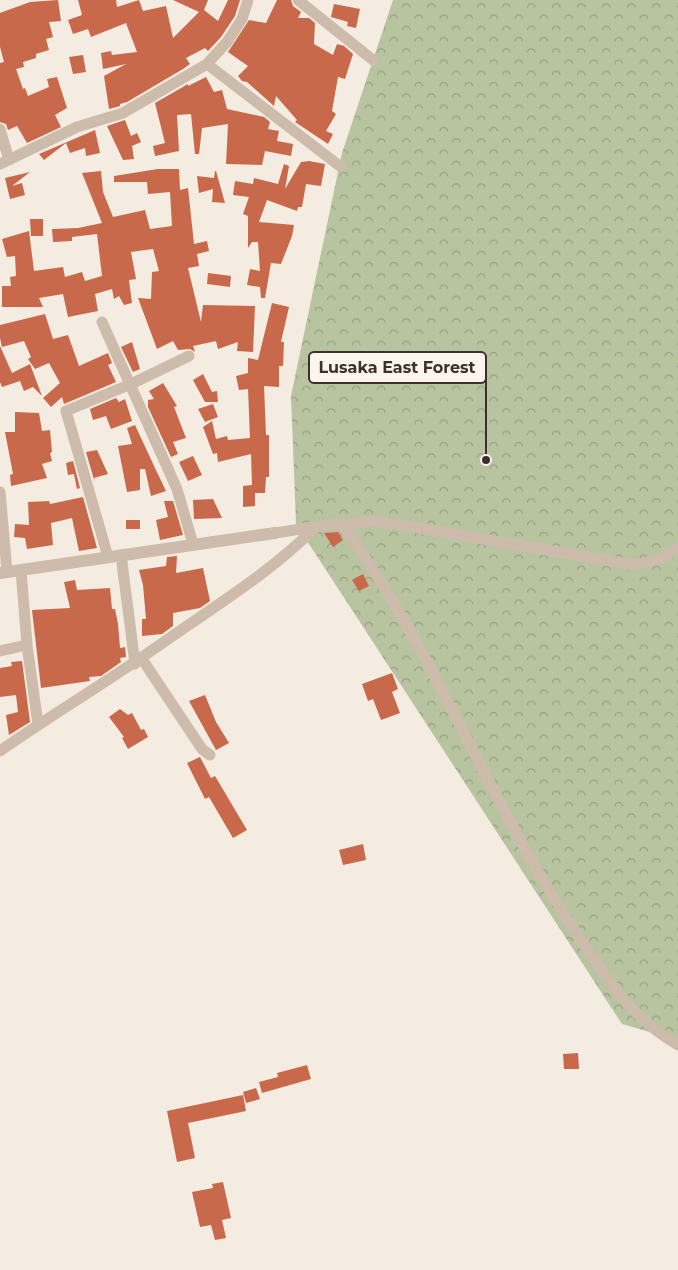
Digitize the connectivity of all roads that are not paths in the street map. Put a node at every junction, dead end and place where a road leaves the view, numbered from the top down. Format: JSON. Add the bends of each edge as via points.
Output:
{"nodes":[{"id":1,"x":248,"y":0,"type":"edge"},
{"id":2,"x":298,"y":0,"type":"edge"},
{"id":3,"x":373,"y":60,"type":"dead end"},
{"id":4,"x":207,"y":64,"type":"junction"},
{"id":5,"x":0,"y":129,"type":"edge"},
{"id":6,"x":5,"y":162,"type":"edge"},
{"id":7,"x":341,"y":167,"type":"dead end"},
{"id":8,"x":102,"y":322,"type":"dead end"},
{"id":9,"x":189,"y":356,"type":"dead end"},
{"id":10,"x":130,"y":384,"type":"junction"},
{"id":11,"x":0,"y":492,"type":"edge"},
{"id":12,"x":341,"y":525,"type":"junction"},
{"id":13,"x":316,"y":527,"type":"junction"},
{"id":14,"x":275,"y":533,"type":"joint"},
{"id":15,"x":193,"y":544,"type":"junction"},
{"id":16,"x":678,"y":547,"type":"edge"},
{"id":17,"x":115,"y":556,"type":"junction"},
{"id":18,"x":21,"y":570,"type":"junction"},
{"id":19,"x":3,"y":572,"type":"edge"},
{"id":20,"x":28,"y":645,"type":"junction"},
{"id":21,"x":0,"y":651,"type":"edge"},
{"id":22,"x":139,"y":661,"type":"junction"},
{"id":23,"x":38,"y":724,"type":"junction"},
{"id":24,"x":0,"y":751,"type":"edge"},
{"id":25,"x":210,"y":755,"type":"dead end"},
{"id":26,"x":678,"y":1045,"type":"edge"}],
"edges":[{"from":1,"to":4,"type":"street","via":[[242,19]]},
{"from":2,"to":3,"type":"street"},
{"from":4,"to":6,"type":"street","via":[[122,113],[78,126]]},
{"from":4,"to":7,"type":"street"},
{"from":5,"to":6,"type":"street"},
{"from":8,"to":10,"type":"street"},
{"from":9,"to":10,"type":"street"},
{"from":10,"to":15,"type":"street","via":[[177,489]]},
{"from":10,"to":17,"type":"street","via":[[66,411]]},
{"from":11,"to":19,"type":"street"},
{"from":12,"to":13,"type":"street"},
{"from":12,"to":16,"type":"street","via":[[371,521],[401,525],[634,565],[661,559]]},
{"from":12,"to":26,"type":"street","via":[[392,602],[549,892],[625,1003],[655,1030]]},
{"from":13,"to":14,"type":"street"},
{"from":13,"to":22,"type":"street","via":[[274,566]]},
{"from":14,"to":15,"type":"street"},
{"from":15,"to":17,"type":"street"},
{"from":17,"to":18,"type":"street"},
{"from":17,"to":22,"type":"street"},
{"from":18,"to":19,"type":"street"},
{"from":18,"to":20,"type":"street"},
{"from":20,"to":21,"type":"street"},
{"from":20,"to":23,"type":"street"},
{"from":22,"to":23,"type":"street"},
{"from":22,"to":25,"type":"street","via":[[202,749]]},
{"from":23,"to":24,"type":"street"}]}
